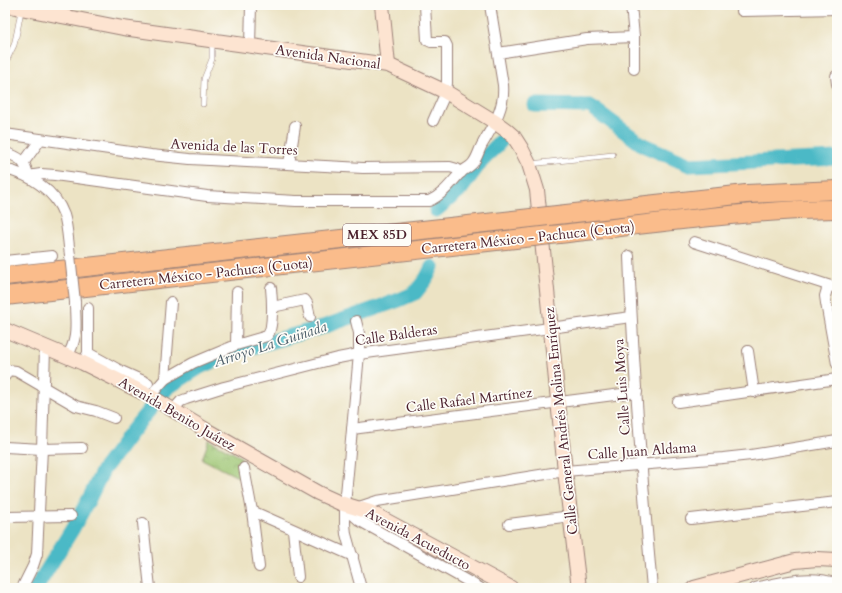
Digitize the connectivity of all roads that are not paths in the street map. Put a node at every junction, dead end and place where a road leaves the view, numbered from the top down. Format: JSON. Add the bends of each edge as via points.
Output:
{"nodes":[{"id":1,"x":251,"y":5,"type":"edge"},
{"id":2,"x":382,"y":5,"type":"edge"},
{"id":3,"x":425,"y":5,"type":"edge"},
{"id":4,"x":490,"y":5,"type":"edge"},
{"id":5,"x":631,"y":5,"type":"edge"},
{"id":6,"x":15,"y":7,"type":"edge"},
{"id":7,"x":809,"y":7,"type":"edge"},
{"id":8,"x":837,"y":9,"type":"edge"},
{"id":9,"x":742,"y":11,"type":"dead end"},
{"id":10,"x":634,"y":37,"type":"junction"},
{"id":11,"x":212,"y":41,"type":"junction"},
{"id":12,"x":250,"y":46,"type":"junction"},
{"id":13,"x":498,"y":53,"type":"junction"},
{"id":14,"x":6,"y":63,"type":"dead end"},
{"id":15,"x":388,"y":66,"type":"junction"},
{"id":16,"x":634,"y":69,"type":"dead end"},
{"id":17,"x":446,"y":92,"type":"junction"},
{"id":18,"x":203,"y":104,"type":"dead end"},
{"id":19,"x":433,"y":121,"type":"dead end"},
{"id":20,"x":495,"y":122,"type":"junction"},
{"id":21,"x":295,"y":126,"type":"dead end"},
{"id":22,"x":5,"y":134,"type":"edge"},
{"id":23,"x":40,"y":139,"type":"junction"},
{"id":24,"x":5,"y":153,"type":"edge"},
{"id":25,"x":613,"y":155,"type":"dead end"},
{"id":26,"x":24,"y":162,"type":"junction"},
{"id":27,"x":289,"y":164,"type":"junction"},
{"id":28,"x":529,"y":164,"type":"junction"},
{"id":29,"x":5,"y":169,"type":"edge"},
{"id":30,"x":461,"y":172,"type":"junction"},
{"id":31,"x":28,"y":176,"type":"junction"},
{"id":32,"x":837,"y":190,"type":"edge"},
{"id":33,"x":837,"y":209,"type":"edge"},
{"id":34,"x":694,"y":242,"type":"dead end"},
{"id":35,"x":543,"y":253,"type":"joint"},
{"id":36,"x":52,"y":256,"type":"dead end"},
{"id":37,"x":629,"y":256,"type":"dead end"},
{"id":38,"x":5,"y":261,"type":"edge"},
{"id":39,"x":5,"y":276,"type":"edge"},
{"id":40,"x":833,"y":287,"type":"edge"},
{"id":41,"x":271,"y":288,"type":"dead end"},
{"id":42,"x":237,"y":292,"type":"dead end"},
{"id":43,"x":5,"y":296,"type":"edge"},
{"id":44,"x":171,"y":302,"type":"dead end"},
{"id":45,"x":88,"y":308,"type":"dead end"},
{"id":46,"x":273,"y":309,"type":"junction"},
{"id":47,"x":310,"y":317,"type":"dead end"},
{"id":48,"x":631,"y":317,"type":"junction"},
{"id":49,"x":356,"y":321,"type":"dead end"},
{"id":50,"x":551,"y":329,"type":"junction"},
{"id":51,"x":5,"y":330,"type":"edge"},
{"id":52,"x":236,"y":345,"type":"junction"},
{"id":53,"x":45,"y":348,"type":"junction"},
{"id":54,"x":748,"y":351,"type":"dead end"},
{"id":55,"x":359,"y":354,"type":"junction"},
{"id":56,"x":67,"y":357,"type":"junction"},
{"id":57,"x":86,"y":358,"type":"junction"},
{"id":58,"x":837,"y":364,"type":"edge"},
{"id":59,"x":7,"y":373,"type":"edge"},
{"id":60,"x":165,"y":379,"type":"junction"},
{"id":61,"x":837,"y":379,"type":"edge"},
{"id":62,"x":44,"y":388,"type":"junction"},
{"id":63,"x":150,"y":392,"type":"junction"},
{"id":64,"x":637,"y":392,"type":"junction"},
{"id":65,"x":754,"y":392,"type":"junction"},
{"id":66,"x":678,"y":402,"type":"dead end"},
{"id":67,"x":559,"y":403,"type":"junction"},
{"id":68,"x":170,"y":408,"type":"junction"},
{"id":69,"x":114,"y":418,"type":"dead end"},
{"id":70,"x":352,"y":429,"type":"junction"},
{"id":71,"x":837,"y":441,"type":"edge"},
{"id":72,"x":5,"y":447,"type":"edge"},
{"id":73,"x":82,"y":448,"type":"dead end"},
{"id":74,"x":42,"y":449,"type":"junction"},
{"id":75,"x":641,"y":464,"type":"junction"},
{"id":76,"x":244,"y":468,"type":"dead end"},
{"id":77,"x":565,"y":471,"type":"junction"},
{"id":78,"x":837,"y":502,"type":"edge"},
{"id":79,"x":350,"y":506,"type":"junction"},
{"id":80,"x":252,"y":511,"type":"junction"},
{"id":81,"x":39,"y":516,"type":"junction"},
{"id":82,"x":71,"y":516,"type":"dead end"},
{"id":83,"x":571,"y":516,"type":"junction"},
{"id":84,"x":5,"y":517,"type":"edge"},
{"id":85,"x":691,"y":519,"type":"dead end"},
{"id":86,"x":142,"y":523,"type":"dead end"},
{"id":87,"x":509,"y":524,"type":"dead end"},
{"id":88,"x":293,"y":530,"type":"junction"},
{"id":89,"x":353,"y":556,"type":"junction"},
{"id":90,"x":837,"y":560,"type":"edge"},
{"id":91,"x":259,"y":567,"type":"dead end"},
{"id":92,"x":298,"y":577,"type":"dead end"},
{"id":93,"x":837,"y":584,"type":"edge"},
{"id":94,"x":22,"y":588,"type":"edge"},
{"id":95,"x":150,"y":588,"type":"edge"},
{"id":96,"x":361,"y":588,"type":"edge"},
{"id":97,"x":480,"y":588,"type":"edge"},
{"id":98,"x":510,"y":588,"type":"edge"},
{"id":99,"x":579,"y":588,"type":"edge"},
{"id":100,"x":652,"y":588,"type":"edge"},
{"id":101,"x":694,"y":588,"type":"edge"},
{"id":102,"x":755,"y":588,"type":"edge"}],
"edges":[{"from":1,"to":12,"type":"street"},
{"from":2,"to":15,"type":"main road"},
{"from":3,"to":17,"type":"street","via":[[427,40],[443,41],[447,46]]},
{"from":4,"to":13,"type":"street"},
{"from":5,"to":10,"type":"street"},
{"from":6,"to":11,"type":"main road","name":"Avenida Nacional","via":[[123,28]]},
{"from":6,"to":14,"type":"lane","via":[[17,36]]},
{"from":7,"to":8,"type":"street"},
{"from":7,"to":9,"type":"street"},
{"from":10,"to":13,"type":"street","via":[[587,39]]},
{"from":10,"to":16,"type":"street"},
{"from":11,"to":12,"type":"main road","name":"Avenida Nacional"},
{"from":11,"to":18,"type":"lane","via":[[212,59],[204,80]]},
{"from":12,"to":15,"type":"main road","name":"Avenida Nacional"},
{"from":13,"to":20,"type":"street","via":[[504,94]]},
{"from":15,"to":17,"type":"main road","name":"Avenida Nacional"},
{"from":17,"to":19,"type":"street"},
{"from":17,"to":20,"type":"main road","name":"Avenida Nacional"},
{"from":20,"to":28,"type":"main road","name":"Avenida Nacional","via":[[514,137]]},
{"from":20,"to":30,"type":"street","via":[[473,163]]},
{"from":21,"to":27,"type":"street"},
{"from":22,"to":23,"type":"street","name":"Avenida de las Torres"},
{"from":23,"to":26,"type":"street"},
{"from":23,"to":27,"type":"street","name":"Avenida de las Torres","via":[[171,158]]},
{"from":24,"to":26,"type":"street"},
{"from":25,"to":28,"type":"lane"},
{"from":26,"to":31,"type":"street"},
{"from":27,"to":30,"type":"street","name":"Avenida de las Torres","via":[[363,168],[450,167]]},
{"from":28,"to":35,"type":"main road","name":"Avenida Nacional","via":[[537,190]]},
{"from":29,"to":31,"type":"street"},
{"from":30,"to":31,"type":"street","via":[[450,186],[435,198],[422,202],[296,201],[207,196],[55,175]]},
{"from":31,"to":56,"type":"street","bridge":true,"via":[[59,205],[66,223],[75,302],[76,338]]},
{"from":32,"to":39,"type":"highway","name":"Carretera México - Pachuca (Cuota)","number":"MEX 85D","via":[[746,194]]},
{"from":33,"to":43,"type":"highway","name":"Carretera México - Pachuca (Cuota)","number":"MEX 85D","via":[[748,214]]},
{"from":34,"to":40,"type":"street"},
{"from":35,"to":50,"type":"main road","name":"Calle General Andrés Molina Enríquez"},
{"from":36,"to":38,"type":"street"},
{"from":37,"to":48,"type":"street","name":"Calle Luis Moya"},
{"from":40,"to":58,"type":"street","via":[[825,296]]},
{"from":41,"to":46,"type":"street"},
{"from":42,"to":52,"type":"street"},
{"from":44,"to":60,"type":"street"},
{"from":45,"to":57,"type":"street"},
{"from":46,"to":47,"type":"street","via":[[303,300],[307,303]]},
{"from":46,"to":52,"type":"street","via":[[270,334],[265,338]]},
{"from":48,"to":50,"type":"street","name":"Calle Balderas"},
{"from":48,"to":64,"type":"street","name":"Calle Luis Moya"},
{"from":49,"to":55,"type":"street"},
{"from":50,"to":55,"type":"street","name":"Calle Balderas"},
{"from":50,"to":67,"type":"main road","name":"Calle General Andrés Molina Enríquez"},
{"from":51,"to":53,"type":"main road","name":"Avenida Benito Juárez"},
{"from":52,"to":60,"type":"street","via":[[193,362]]},
{"from":53,"to":56,"type":"main road","name":"Avenida Benito Juárez"},
{"from":53,"to":62,"type":"street"},
{"from":54,"to":65,"type":"street"},
{"from":55,"to":68,"type":"street","name":"Calle Balderas","via":[[224,387],[181,401]]},
{"from":55,"to":70,"type":"street"},
{"from":56,"to":57,"type":"main road","name":"Avenida Benito Juárez"},
{"from":57,"to":63,"type":"main road","name":"Avenida Benito Juárez"},
{"from":59,"to":62,"type":"street","via":[[16,371]]},
{"from":60,"to":63,"type":"street"},
{"from":61,"to":65,"type":"street"},
{"from":62,"to":69,"type":"street","via":[[76,406]]},
{"from":62,"to":74,"type":"street"},
{"from":63,"to":68,"type":"main road","name":"Avenida Benito Juárez"},
{"from":64,"to":67,"type":"street","name":"Calle Rafael Martínez"},
{"from":64,"to":75,"type":"street","name":"Calle Luis Moya"},
{"from":65,"to":66,"type":"street"},
{"from":67,"to":70,"type":"street","name":"Calle Rafael Martínez"},
{"from":67,"to":77,"type":"main road","name":"Calle General Andrés Molina Enríquez"},
{"from":68,"to":79,"type":"main road","name":"Avenida Benito Juárez","via":[[299,483]]},
{"from":70,"to":79,"type":"street"},
{"from":71,"to":75,"type":"street","name":"Calle Juan Aldama","via":[[751,455]]},
{"from":72,"to":74,"type":"street"},
{"from":73,"to":74,"type":"street"},
{"from":74,"to":81,"type":"street"},
{"from":75,"to":77,"type":"street","name":"Calle Juan Aldama"},
{"from":75,"to":100,"type":"street","name":"Calle Luis Moya"},
{"from":76,"to":80,"type":"street"},
{"from":77,"to":79,"type":"street","name":"Calle Juan Aldama"},
{"from":77,"to":83,"type":"main road","name":"Calle General Andrés Molina Enríquez"},
{"from":78,"to":85,"type":"street"},
{"from":79,"to":89,"type":"street","via":[[345,524]]},
{"from":79,"to":97,"type":"street","via":[[352,514],[360,521]]},
{"from":79,"to":98,"type":"main road","name":"Avenida Acueducto","via":[[370,512]]},
{"from":80,"to":88,"type":"street"},
{"from":80,"to":91,"type":"street"},
{"from":81,"to":82,"type":"street"},
{"from":81,"to":84,"type":"street"},
{"from":81,"to":94,"type":"street","via":[[36,560]]},
{"from":83,"to":87,"type":"street"},
{"from":83,"to":99,"type":"main road","name":"Calle General Andrés Molina Enríquez"},
{"from":86,"to":95,"type":"street"},
{"from":88,"to":89,"type":"street"},
{"from":88,"to":92,"type":"street"},
{"from":89,"to":96,"type":"street"},
{"from":90,"to":101,"type":"main road","via":[[796,561]]},
{"from":93,"to":102,"type":"street","via":[[803,580]]}]}
